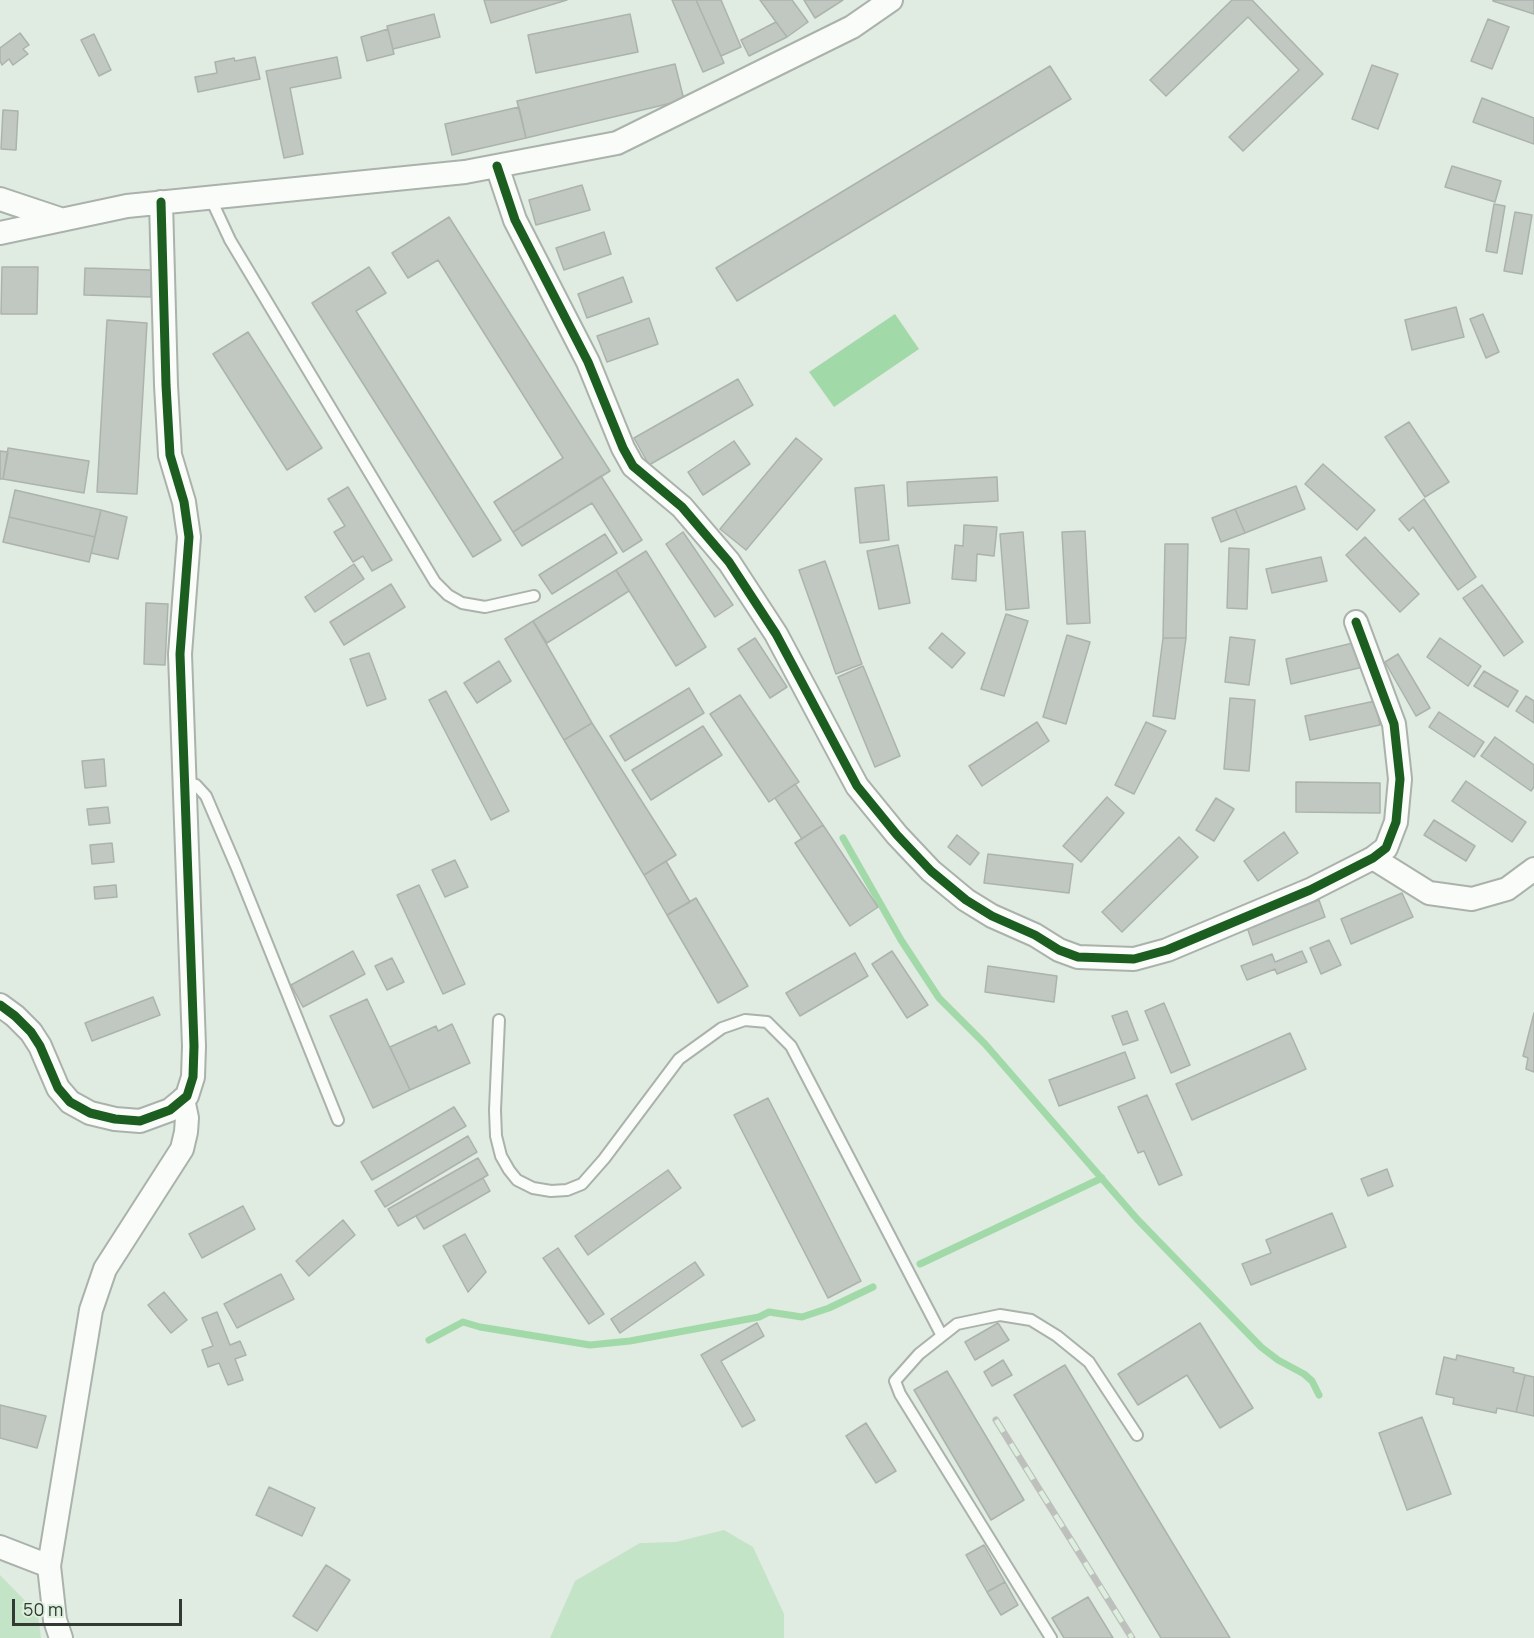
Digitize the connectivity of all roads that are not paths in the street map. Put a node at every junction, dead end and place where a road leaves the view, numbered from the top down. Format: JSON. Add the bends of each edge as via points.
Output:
{"nodes":[{"id":1,"x":891,"y":0,"type":"edge"},
{"id":2,"x":496,"y":165,"type":"junction"},
{"id":3,"x":210,"y":197,"type":"junction"},
{"id":4,"x":0,"y":200,"type":"edge"},
{"id":5,"x":161,"y":202,"type":"junction"},
{"id":6,"x":62,"y":219,"type":"junction"},
{"id":7,"x":0,"y":233,"type":"edge"},
{"id":8,"x":534,"y":596,"type":"dead end"},
{"id":9,"x":1356,"y":622,"type":"dead end"},
{"id":10,"x":184,"y":781,"type":"junction"},
{"id":11,"x":1373,"y":858,"type":"junction"},
{"id":12,"x":1534,"y":869,"type":"edge"},
{"id":13,"x":0,"y":1005,"type":"edge"},
{"id":14,"x":500,"y":1020,"type":"dead end"},
{"id":15,"x":183,"y":1099,"type":"junction"},
{"id":16,"x":338,"y":1120,"type":"dead end"},
{"id":17,"x":942,"y":1336,"type":"junction"},
{"id":18,"x":1137,"y":1435,"type":"dead end"},
{"id":19,"x":0,"y":1547,"type":"edge"},
{"id":20,"x":49,"y":1566,"type":"junction"},
{"id":21,"x":61,"y":1638,"type":"edge"},
{"id":22,"x":1051,"y":1638,"type":"edge"}],
"edges":[{"from":1,"to":2,"type":"street","via":[[852,27],[617,143]]},
{"from":2,"to":3,"type":"street"},
{"from":2,"to":11,"type":"street","via":[[515,219],[588,362],[633,466],[682,507],[729,562],[776,634],[857,786],[931,871],[966,900],[1078,957],[1134,959],[1167,950],[1310,890]]},
{"from":3,"to":5,"type":"street"},
{"from":3,"to":8,"type":"lane","via":[[230,240],[435,582],[462,603],[485,607]]},
{"from":4,"to":6,"type":"street"},
{"from":5,"to":6,"type":"street"},
{"from":5,"to":10,"type":"street","via":[[170,455],[184,502],[189,537],[180,654]]},
{"from":6,"to":7,"type":"street"},
{"from":9,"to":11,"type":"street","via":[[1394,724],[1400,779],[1396,822],[1386,848]]},
{"from":10,"to":15,"type":"street","via":[[194,1046],[193,1077]]},
{"from":10,"to":16,"type":"lane","via":[[196,785],[206,796]]},
{"from":11,"to":12,"type":"street","via":[[1429,893],[1472,899],[1507,889]]},
{"from":13,"to":15,"type":"street","via":[[31,1032],[58,1088],[70,1102],[90,1113],[140,1121],[170,1110]]},
{"from":14,"to":17,"type":"lane","via":[[495,1110],[501,1156],[517,1180],[551,1191],[582,1184],[679,1059],[722,1028],[745,1020],[767,1022],[791,1046]]},
{"from":15,"to":20,"type":"street","via":[[187,1118],[182,1149],[105,1269],[91,1310]]},
{"from":17,"to":18,"type":"lane","via":[[957,1324],[1000,1315],[1031,1320],[1089,1362]]},
{"from":17,"to":22,"type":"lane","via":[[895,1381]]},
{"from":19,"to":20,"type":"street"},
{"from":20,"to":21,"type":"street"}]}
